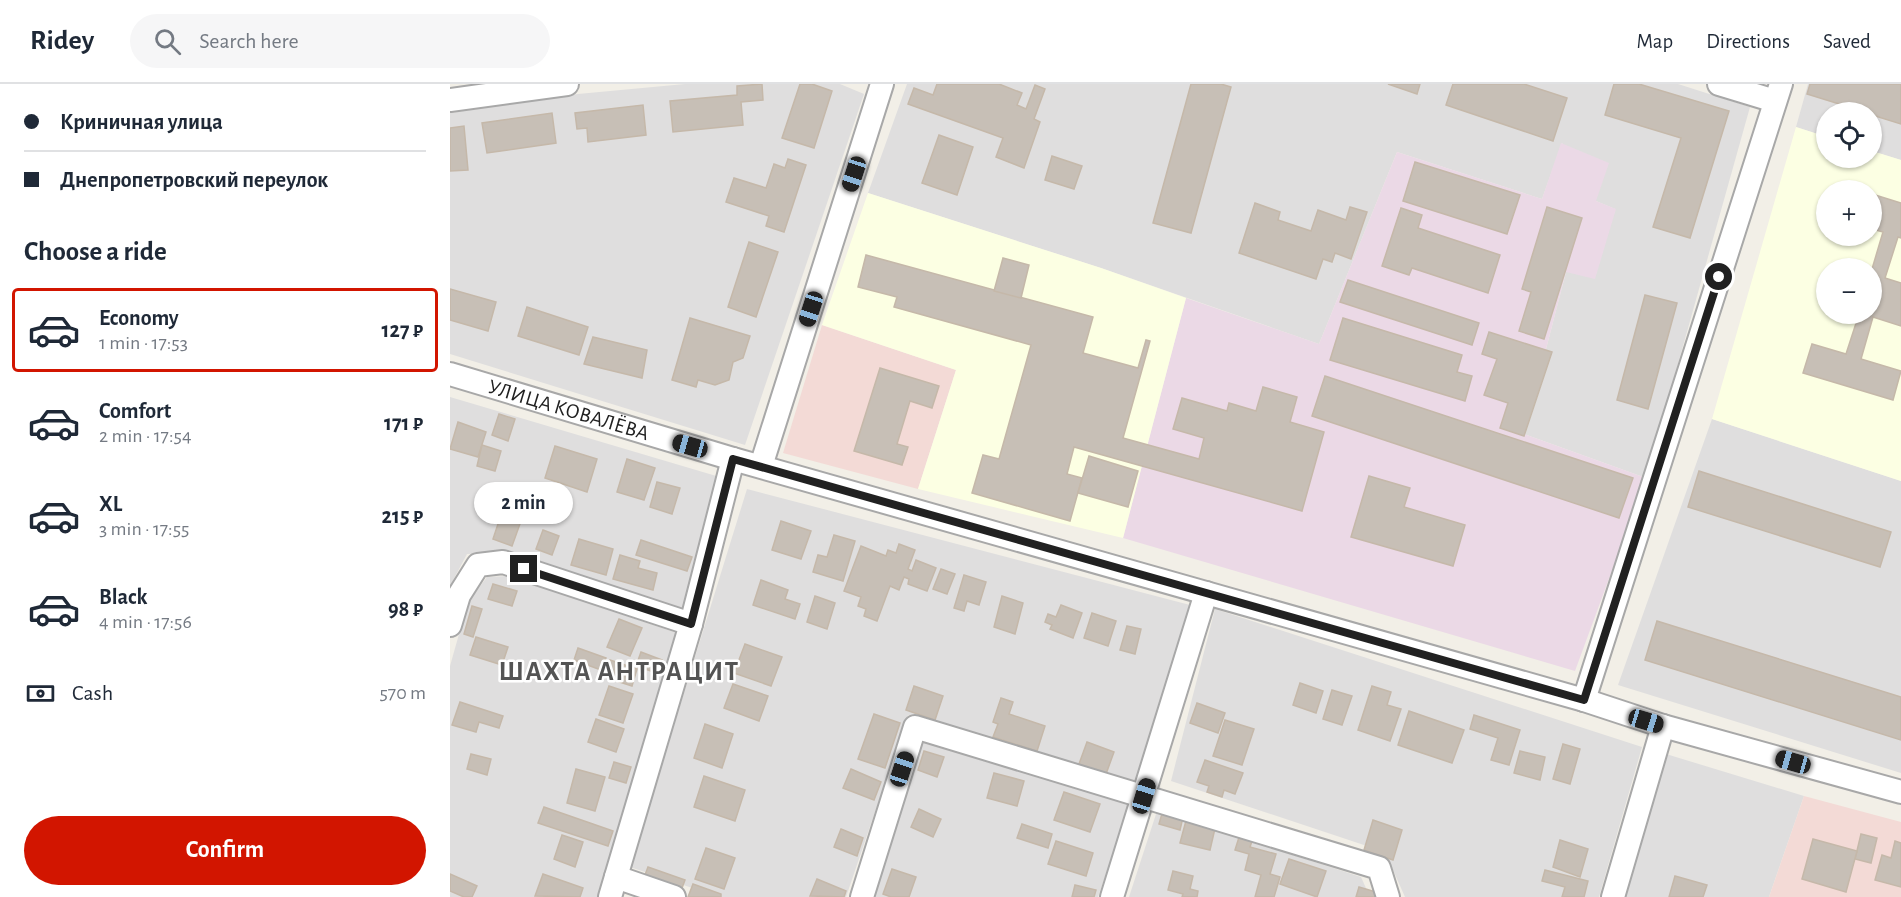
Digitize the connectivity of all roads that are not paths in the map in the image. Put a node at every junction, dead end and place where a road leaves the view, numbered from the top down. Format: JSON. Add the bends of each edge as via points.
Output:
{"nodes":[{"id":1,"x":567,"y":84,"type":"edge"},
{"id":2,"x":882,"y":84,"type":"edge"},
{"id":3,"x":1719,"y":84,"type":"edge"},
{"id":4,"x":1778,"y":93,"type":"edge"},
{"id":5,"x":450,"y":100,"type":"edge"},
{"id":6,"x":450,"y":374,"type":"edge"},
{"id":7,"x":733,"y":459,"type":"junction"},
{"id":8,"x":761,"y":466,"type":"junction"},
{"id":9,"x":1206,"y":593,"type":"junction"},
{"id":10,"x":691,"y":624,"type":"junction"},
{"id":11,"x":450,"y":625,"type":"edge"},
{"id":12,"x":1584,"y":700,"type":"junction"},
{"id":13,"x":1663,"y":726,"type":"junction"},
{"id":14,"x":1901,"y":792,"type":"edge"},
{"id":15,"x":1144,"y":796,"type":"junction"},
{"id":16,"x":613,"y":887,"type":"edge"},
{"id":17,"x":674,"y":897,"type":"edge"},
{"id":18,"x":862,"y":897,"type":"edge"},
{"id":19,"x":1112,"y":897,"type":"edge"},
{"id":20,"x":1388,"y":897,"type":"edge"},
{"id":21,"x":1613,"y":897,"type":"edge"}],
"edges":[{"from":1,"to":5,"type":"street"},
{"from":2,"to":8,"type":"street"},
{"from":3,"to":4,"type":"street"},
{"from":4,"to":12,"type":"street"},
{"from":6,"to":7,"type":"street","name":"УЛИЦА КОВАЛЁВА"},
{"from":7,"to":8,"type":"street","name":"УЛИЦА КОВАЛЁВА"},
{"from":7,"to":10,"type":"street"},
{"from":8,"to":9,"type":"street","name":"УЛИЦА КОВАЛЁВА"},
{"from":9,"to":12,"type":"street","name":"УЛИЦА КОВАЛЁВА"},
{"from":9,"to":15,"type":"street"},
{"from":10,"to":11,"type":"street","via":[[503,562],[478,565],[459,595]]},
{"from":10,"to":16,"type":"street"},
{"from":12,"to":13,"type":"street","name":"УЛИЦА КОВАЛЁВА"},
{"from":13,"to":14,"type":"street","name":"УЛИЦА КОВАЛЁВА"},
{"from":13,"to":21,"type":"street"},
{"from":15,"to":18,"type":"street","via":[[915,727]]},
{"from":15,"to":19,"type":"street"},
{"from":15,"to":20,"type":"street","via":[[1379,868]]},
{"from":16,"to":17,"type":"street"}]}
